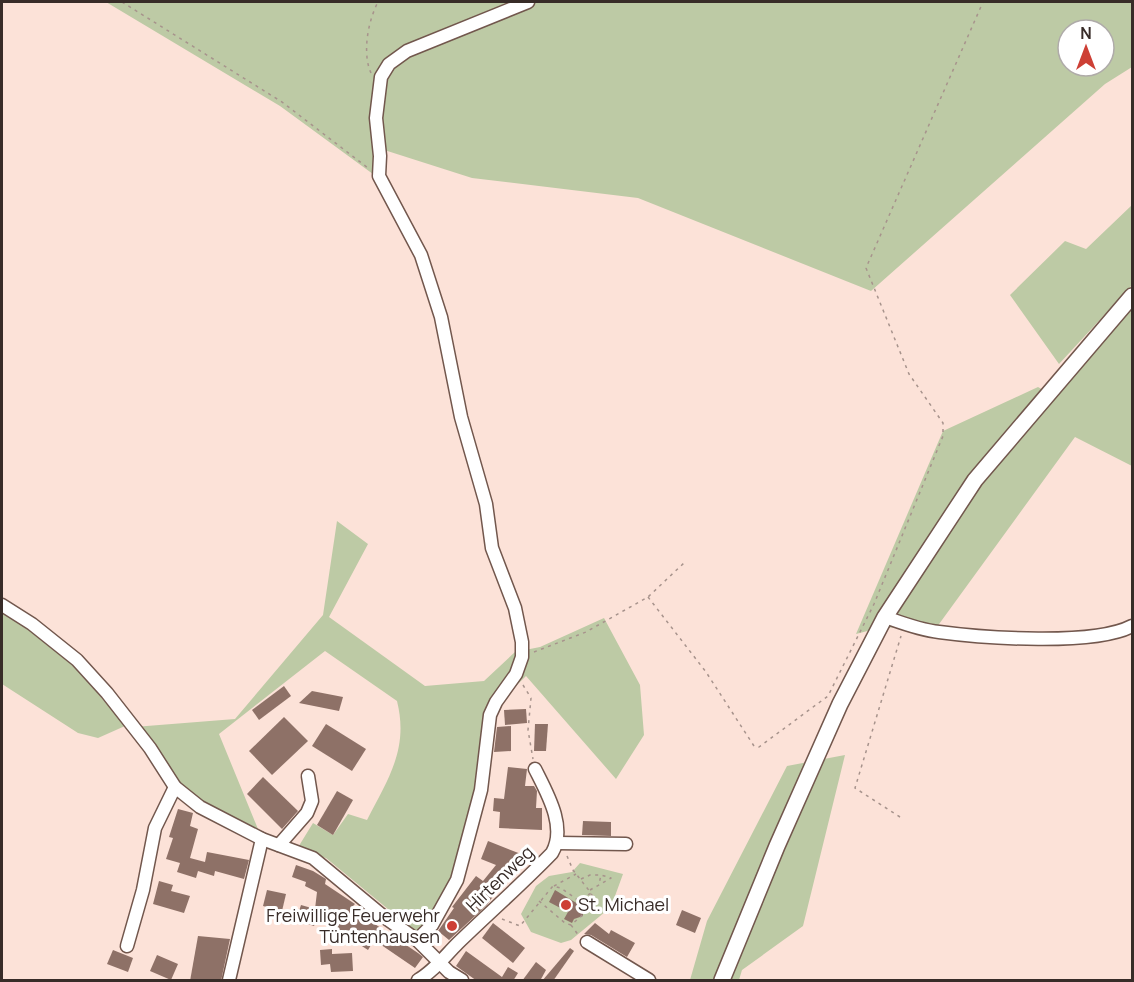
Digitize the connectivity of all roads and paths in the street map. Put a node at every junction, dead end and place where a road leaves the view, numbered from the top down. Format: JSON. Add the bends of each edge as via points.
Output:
{"nodes":[{"id":1,"x":122,"y":2,"type":"edge"},
{"id":2,"x":378,"y":2,"type":"edge"},
{"id":3,"x":528,"y":2,"type":"edge"},
{"id":4,"x":983,"y":2,"type":"edge"},
{"id":5,"x":379,"y":90,"type":"junction"},
{"id":6,"x":378,"y":176,"type":"junction"},
{"id":7,"x":1132,"y":296,"type":"edge"},
{"id":8,"x":685,"y":562,"type":"dead end"},
{"id":9,"x":648,"y":597,"type":"junction"},
{"id":10,"x":2,"y":605,"type":"edge"},
{"id":11,"x":885,"y":617,"type":"junction"},
{"id":12,"x":904,"y":624,"type":"junction"},
{"id":13,"x":1132,"y":626,"type":"edge"},
{"id":14,"x":522,"y":657,"type":"junction"},
{"id":15,"x":516,"y":674,"type":"junction"},
{"id":16,"x":535,"y":769,"type":"joint"},
{"id":17,"x":308,"y":776,"type":"dead end"},
{"id":18,"x":175,"y":787,"type":"junction"},
{"id":19,"x":900,"y":817,"type":"dead end"},
{"id":20,"x":262,"y":838,"type":"junction"},
{"id":21,"x":626,"y":844,"type":"dead end"},
{"id":22,"x":279,"y":845,"type":"junction"},
{"id":23,"x":562,"y":847,"type":"junction"},
{"id":24,"x":577,"y":874,"type":"junction"},
{"id":25,"x":601,"y":875,"type":"junction"},
{"id":26,"x":580,"y":879,"type":"junction"},
{"id":27,"x":599,"y":884,"type":"junction"},
{"id":28,"x":553,"y":886,"type":"junction"},
{"id":29,"x":590,"y":892,"type":"junction"},
{"id":30,"x":538,"y":901,"type":"junction"},
{"id":31,"x":579,"y":901,"type":"junction"},
{"id":32,"x":601,"y":905,"type":"dead end"},
{"id":33,"x":490,"y":915,"type":"junction"},
{"id":34,"x":571,"y":925,"type":"junction"},
{"id":35,"x":417,"y":939,"type":"junction"},
{"id":36,"x":587,"y":942,"type":"joint"},
{"id":37,"x":127,"y":946,"type":"dead end"},
{"id":38,"x":440,"y":963,"type":"junction"},
{"id":39,"x":229,"y":981,"type":"edge"},
{"id":40,"x":418,"y":981,"type":"edge"},
{"id":41,"x":462,"y":981,"type":"edge"},
{"id":42,"x":649,"y":981,"type":"edge"},
{"id":43,"x":722,"y":981,"type":"edge"}],
"edges":[{"from":1,"to":6,"type":"path","via":[[282,102]]},
{"from":2,"to":5,"type":"path","via":[[371,15],[366,62]]},
{"from":3,"to":5,"type":"street","via":[[407,51],[384,70]]},
{"from":4,"to":9,"type":"path","via":[[866,268],[909,374],[943,423],[943,436],[873,603],[828,696],[759,747],[754,746],[706,672]]},
{"from":5,"to":6,"type":"street"},
{"from":6,"to":14,"type":"street","via":[[421,255],[441,317],[461,417],[486,504],[492,548],[521,630]]},
{"from":7,"to":11,"type":"main road","via":[[975,480]]},
{"from":8,"to":9,"type":"path"},
{"from":9,"to":14,"type":"path","via":[[586,632]]},
{"from":10,"to":18,"type":"street","via":[[77,660],[150,748]]},
{"from":11,"to":12,"type":"street"},
{"from":11,"to":43,"type":"main road","via":[[840,704]]},
{"from":12,"to":13,"type":"street","via":[[937,632],[1070,638],[1123,631]]},
{"from":12,"to":19,"type":"path","via":[[855,788]]},
{"from":14,"to":15,"type":"street"},
{"from":15,"to":16,"type":"path","via":[[531,699],[528,730]]},
{"from":15,"to":35,"type":"street","via":[[490,715],[481,790],[457,880],[432,925]]},
{"from":16,"to":23,"type":"street","name":"Hirtenweg","via":[[553,803]]},
{"from":17,"to":22,"type":"street","via":[[310,807]]},
{"from":18,"to":20,"type":"street","via":[[200,807]]},
{"from":18,"to":37,"type":"street","via":[[155,828]]},
{"from":20,"to":22,"type":"street"},
{"from":20,"to":39,"type":"street"},
{"from":21,"to":23,"type":"street","name":"Hirtenweg"},
{"from":22,"to":35,"type":"street","via":[[313,858]]},
{"from":23,"to":24,"type":"path"},
{"from":23,"to":33,"type":"street","name":"Hirtenweg"},
{"from":24,"to":26,"type":"path"},
{"from":24,"to":28,"type":"path"},
{"from":25,"to":26,"type":"path"},
{"from":25,"to":27,"type":"path"},
{"from":25,"to":27,"type":"path","via":[[611,878]]},
{"from":26,"to":29,"type":"path"},
{"from":27,"to":29,"type":"path"},
{"from":28,"to":30,"type":"path"},
{"from":28,"to":31,"type":"path"},
{"from":29,"to":31,"type":"path"},
{"from":29,"to":32,"type":"path"},
{"from":30,"to":33,"type":"path","via":[[520,926]]},
{"from":30,"to":34,"type":"path"},
{"from":31,"to":34,"type":"path","via":[[586,912]]},
{"from":33,"to":38,"type":"street","name":"Hirtenweg"},
{"from":34,"to":36,"type":"path"},
{"from":35,"to":38,"type":"street"},
{"from":36,"to":42,"type":"street"},
{"from":38,"to":40,"type":"street","name":"Hirtenweg"},
{"from":38,"to":41,"type":"street"}]}
